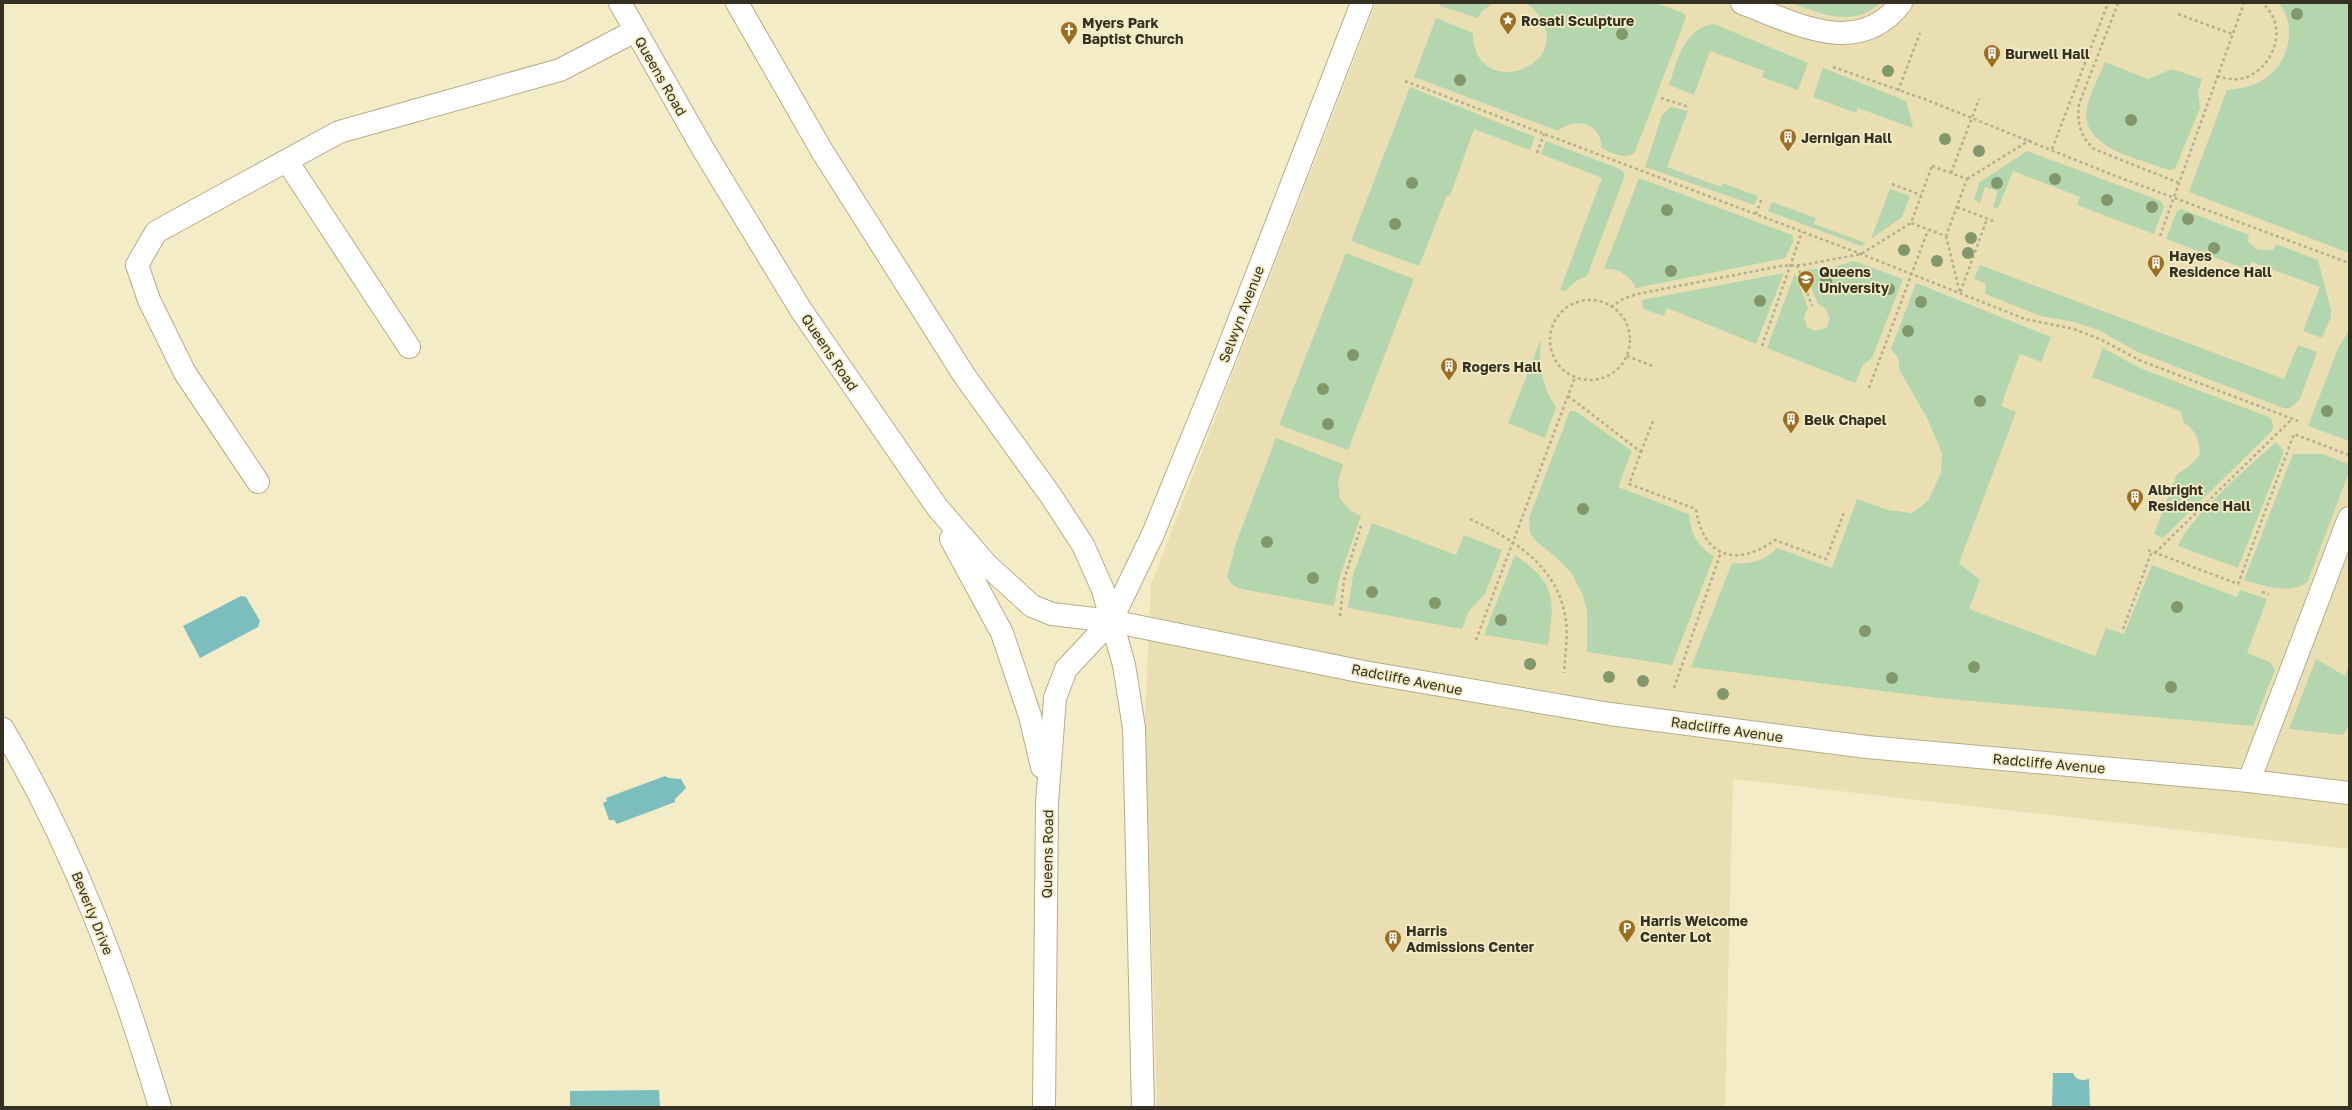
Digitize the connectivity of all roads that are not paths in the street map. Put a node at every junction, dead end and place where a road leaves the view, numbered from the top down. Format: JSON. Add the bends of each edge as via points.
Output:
{"nodes":[{"id":1,"x":620,"y":3,"type":"edge"},
{"id":2,"x":736,"y":3,"type":"edge"},
{"id":3,"x":1362,"y":3,"type":"edge"},
{"id":4,"x":1742,"y":3,"type":"edge"},
{"id":5,"x":1901,"y":3,"type":"edge"},
{"id":6,"x":635,"y":31,"type":"junction"},
{"id":7,"x":287,"y":161,"type":"junction"},
{"id":8,"x":409,"y":347,"type":"dead end"},
{"id":9,"x":258,"y":482,"type":"dead end"},
{"id":10,"x":937,"y":507,"type":"junction"},
{"id":11,"x":2349,"y":518,"type":"edge"},
{"id":12,"x":1111,"y":621,"type":"junction"},
{"id":13,"x":3,"y":729,"type":"edge"},
{"id":14,"x":2249,"y":781,"type":"junction"},
{"id":15,"x":2349,"y":793,"type":"edge"},
{"id":16,"x":1047,"y":803,"type":"junction"},
{"id":17,"x":160,"y":1107,"type":"edge"},
{"id":18,"x":1044,"y":1107,"type":"edge"},
{"id":19,"x":1143,"y":1107,"type":"edge"}],
"edges":[{"from":1,"to":6,"type":"street","name":"Queens Road"},
{"from":2,"to":12,"type":"street","via":[[822,151],[964,375],[1083,545],[1103,590]]},
{"from":3,"to":12,"type":"street","name":"Selwyn Avenue","via":[[1169,499]]},
{"from":4,"to":5,"type":"street","via":[[1811,29],[1846,34],[1862,32],[1878,25],[1892,15]]},
{"from":6,"to":7,"type":"street","via":[[560,70],[339,132]]},
{"from":6,"to":10,"type":"street","name":"Queens Road","via":[[801,310]]},
{"from":7,"to":8,"type":"street"},
{"from":7,"to":9,"type":"street","via":[[156,232],[137,265],[148,300],[185,373]]},
{"from":10,"to":12,"type":"street","name":"Queens Road","via":[[987,565],[1032,606],[1052,614]]},
{"from":10,"to":16,"type":"street","via":[[1002,633],[1030,716],[1044,774]]},
{"from":11,"to":14,"type":"street"},
{"from":12,"to":14,"type":"street","name":"Radcliffe Avenue","via":[[1364,672],[1560,707],[1867,747]]},
{"from":12,"to":16,"type":"street","name":"Queens Road","via":[[1066,669],[1059,683],[1052,713]]},
{"from":12,"to":19,"type":"street","via":[[1129,688],[1134,728]]},
{"from":13,"to":17,"type":"street","name":"Beverly Drive","via":[[55,823],[81,882],[121,981]]},
{"from":14,"to":15,"type":"street","name":"Radcliffe Avenue"},
{"from":16,"to":18,"type":"street","name":"Queens Road"}]}
